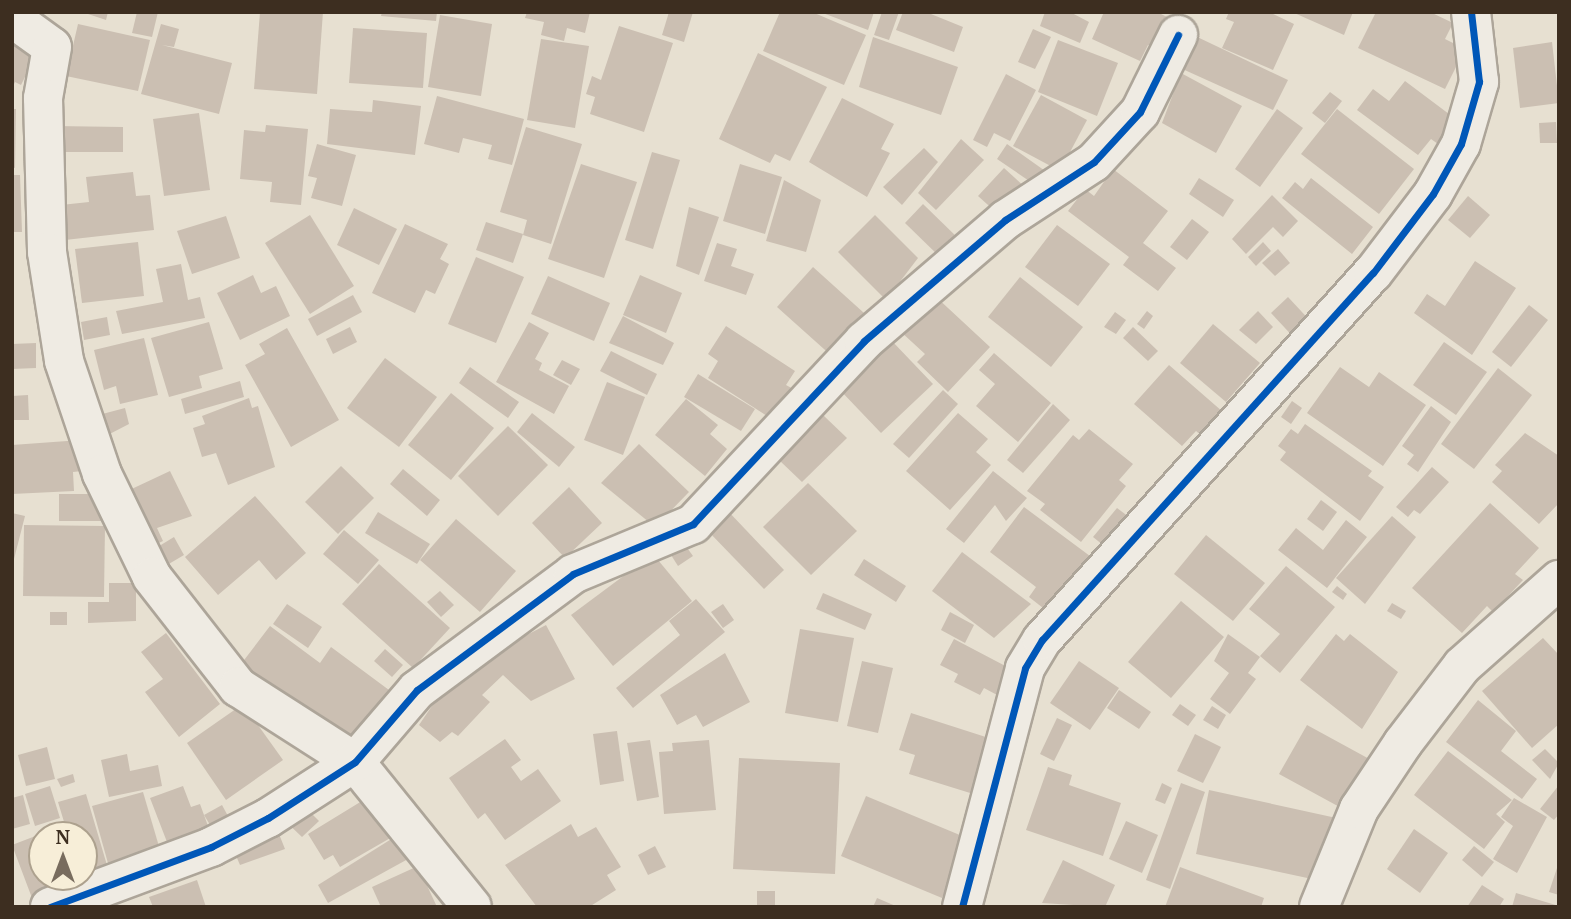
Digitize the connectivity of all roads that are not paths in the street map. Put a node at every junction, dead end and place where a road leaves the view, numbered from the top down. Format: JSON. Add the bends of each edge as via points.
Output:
{"nodes":[{"id":1,"x":1471,"y":12,"type":"edge"},
{"id":2,"x":12,"y":18,"type":"edge"},
{"id":3,"x":1178,"y":35,"type":"dead end"},
{"id":4,"x":1559,"y":580,"type":"edge"},
{"id":5,"x":355,"y":762,"type":"junction"},
{"id":6,"x":50,"y":907,"type":"edge"},
{"id":7,"x":472,"y":907,"type":"edge"},
{"id":8,"x":962,"y":907,"type":"edge"},
{"id":9,"x":1319,"y":907,"type":"edge"}],
"edges":[{"from":1,"to":8,"type":"street","via":[[1479,82],[1461,144],[1433,194],[1373,273],[1042,640],[1025,668]]},
{"from":2,"to":5,"type":"street","via":[[52,47],[43,98],[47,252],[64,361],[102,474],[152,577],[238,687]]},
{"from":3,"to":5,"type":"street","via":[[1140,112],[1094,162],[1005,220],[864,341],[693,524],[573,574],[417,690]]},
{"from":4,"to":9,"type":"street","via":[[1462,666],[1403,743],[1359,809]]},
{"from":5,"to":6,"type":"street","via":[[211,847]]},
{"from":5,"to":7,"type":"street"}]}
